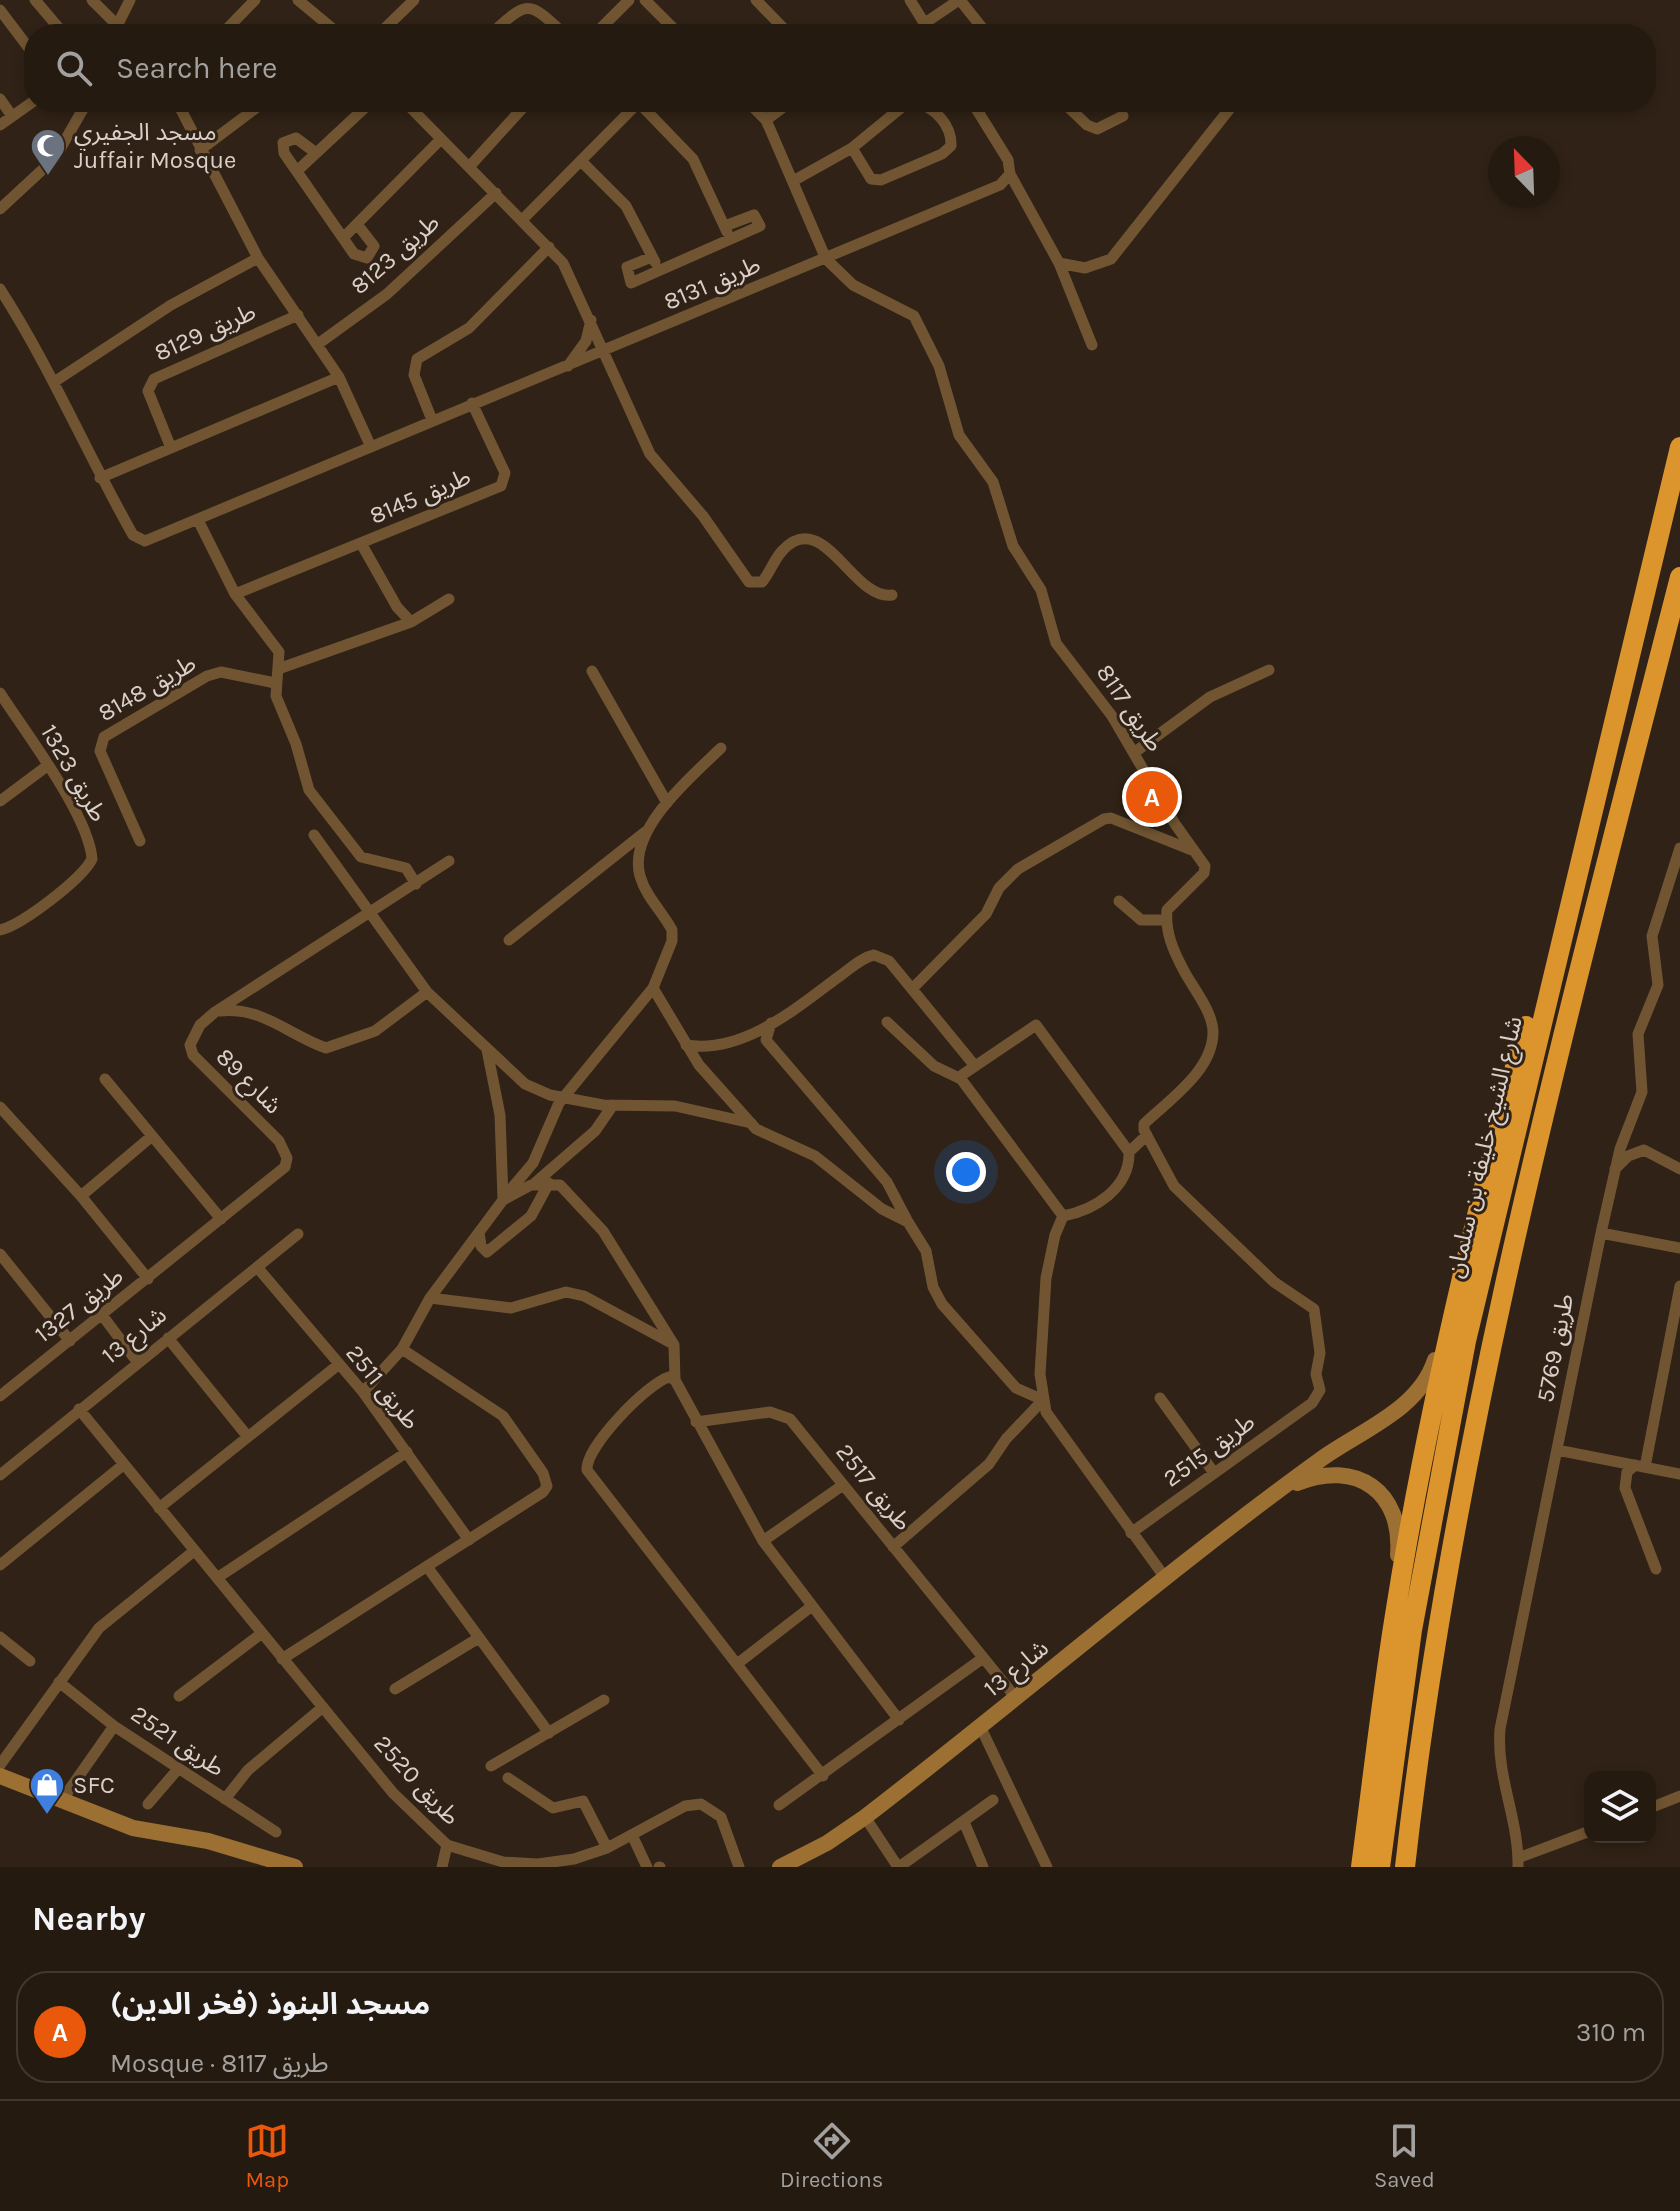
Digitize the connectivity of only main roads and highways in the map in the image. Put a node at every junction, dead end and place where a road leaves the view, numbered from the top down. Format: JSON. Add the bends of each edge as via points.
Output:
{"nodes":[{"id":1,"x":1680,"y":447,"type":"edge"},
{"id":2,"x":1680,"y":577,"type":"edge"},
{"id":3,"x":1593,"y":804,"type":"junction"},
{"id":4,"x":1361,"y":1867,"type":"edge"},
{"id":5,"x":1380,"y":1867,"type":"edge"},
{"id":6,"x":1405,"y":1867,"type":"edge"}],
"edges":[{"from":1,"to":3,"type":"highway","name":"شارع الشيخ خليفة بن سلمان"},
{"from":2,"to":6,"type":"highway","name":"شارع الشيخ خليفة بن سلمان","via":[[1544,1109],[1487,1368],[1437,1634]]},
{"from":3,"to":4,"type":"highway","via":[[1544,958],[1464,1271],[1394,1621]]},
{"from":3,"to":5,"type":"highway","name":"شارع الشيخ خليفة بن سلمان","via":[[1466,1341],[1412,1630]]}]}
